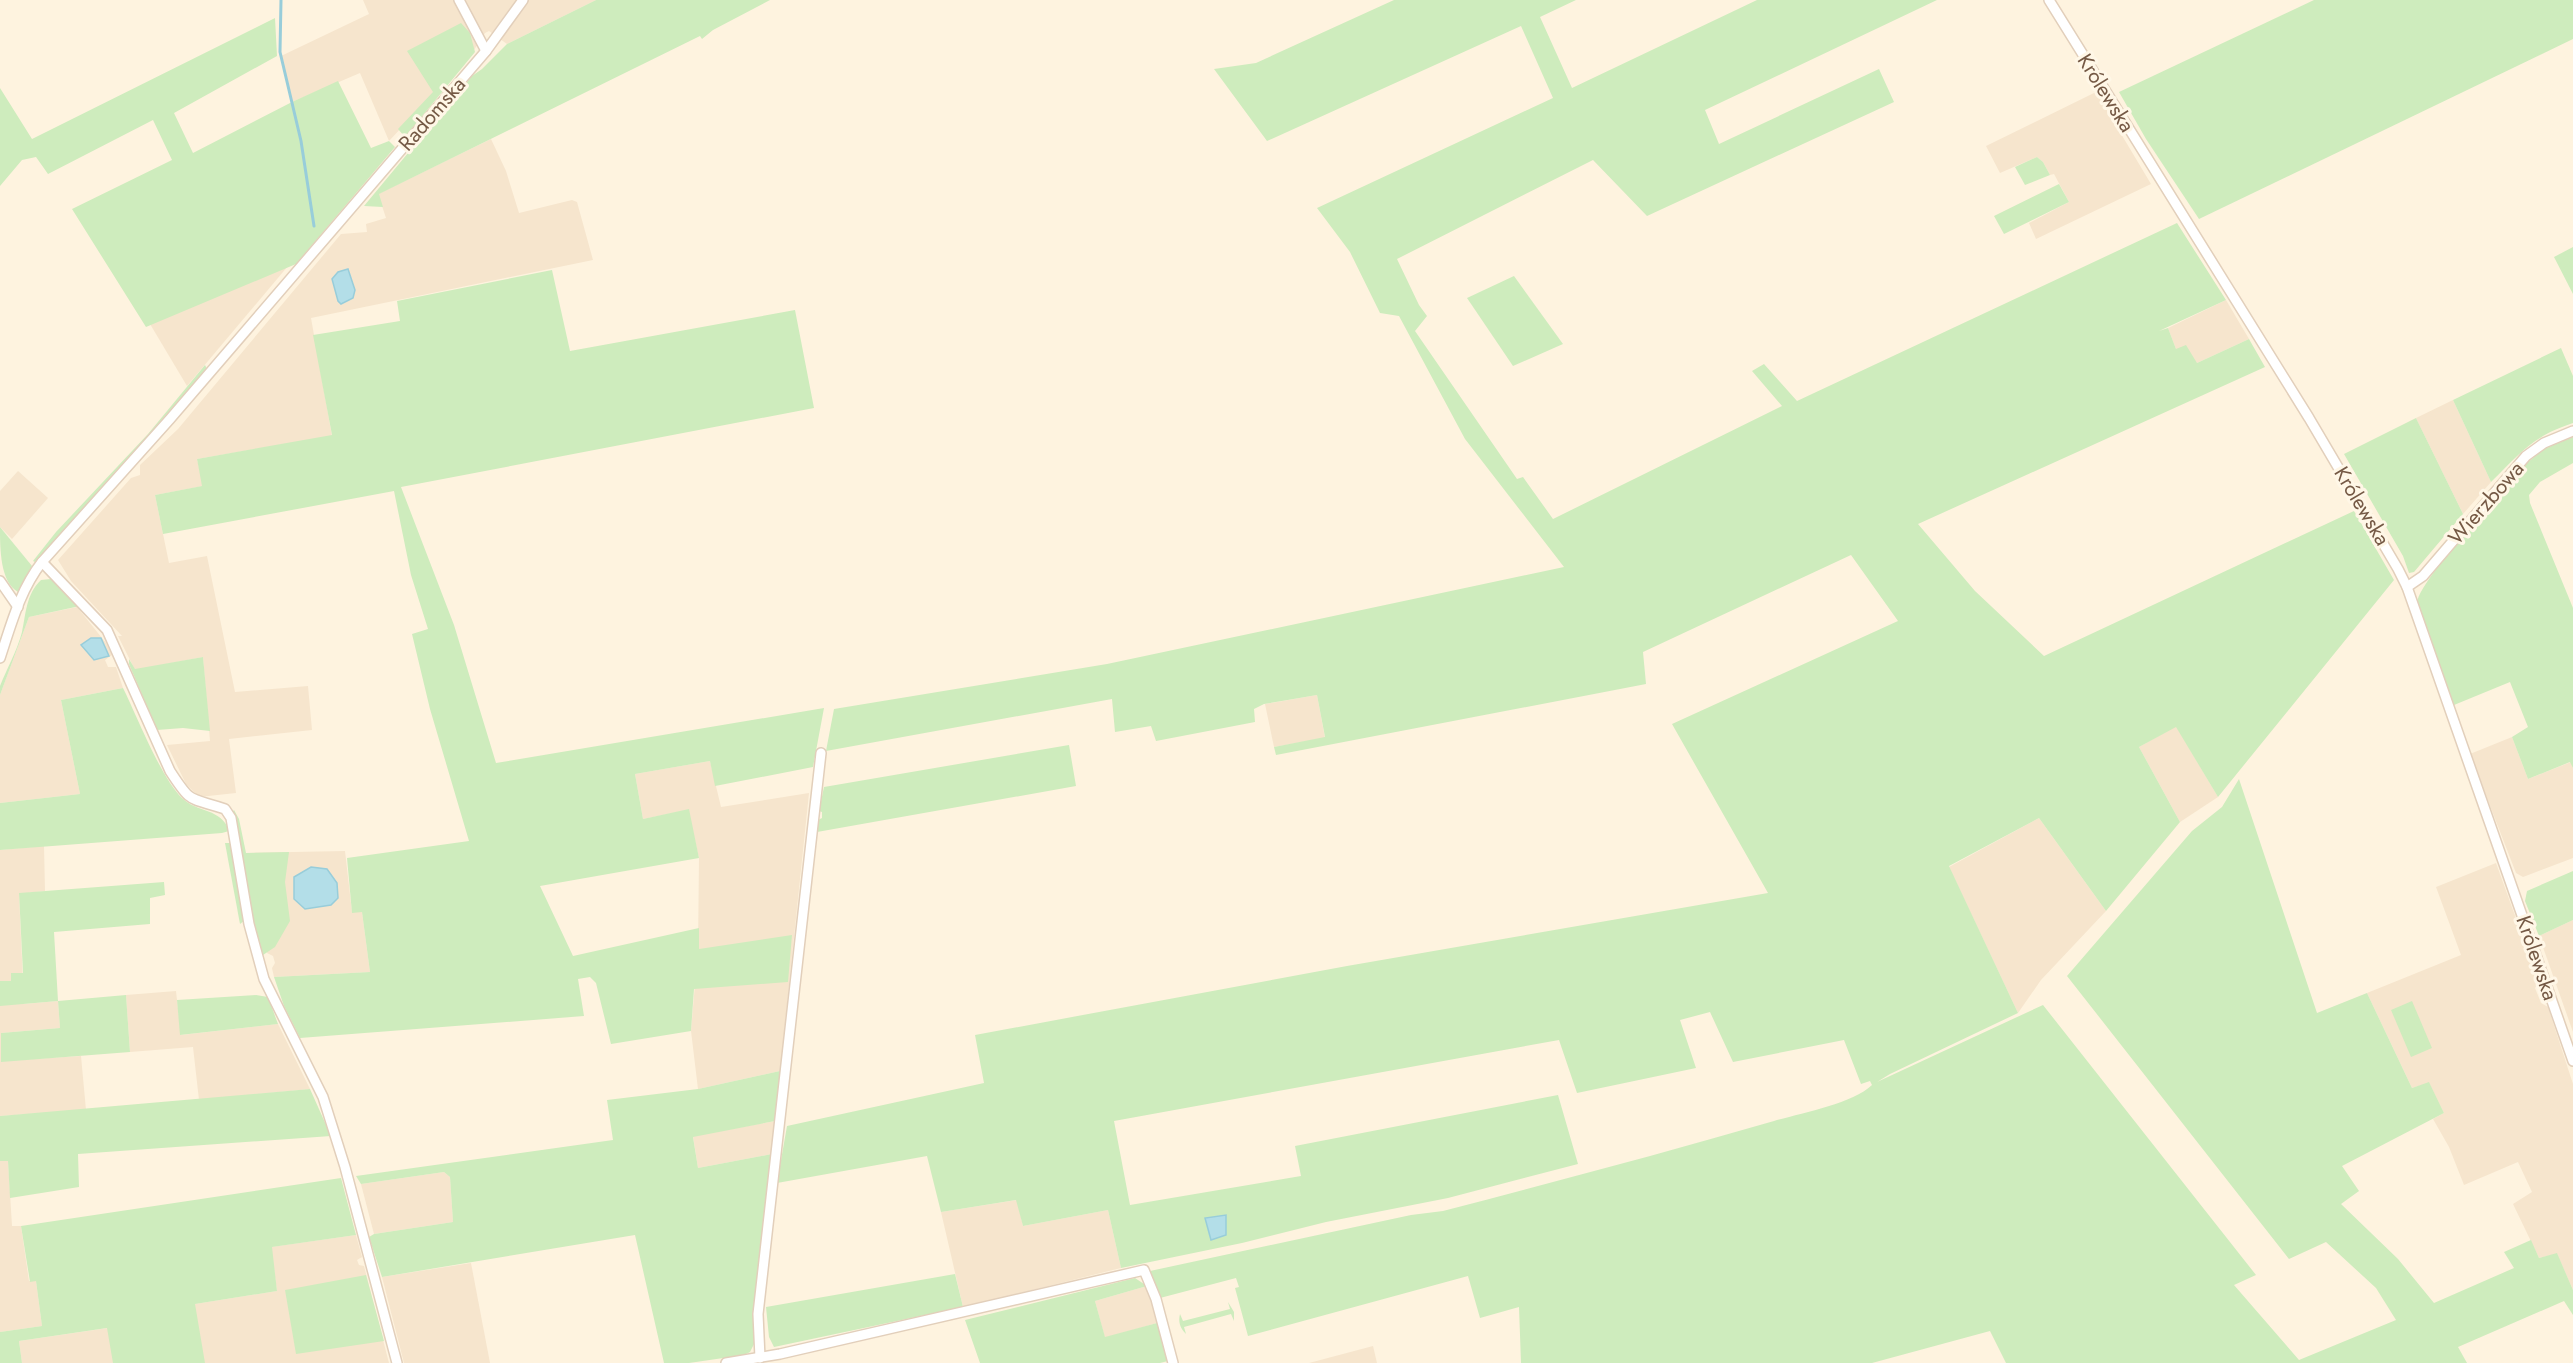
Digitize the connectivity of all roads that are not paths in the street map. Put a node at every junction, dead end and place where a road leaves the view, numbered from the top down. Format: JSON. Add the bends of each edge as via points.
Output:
{"nodes":[{"id":1,"x":459,"y":0,"type":"edge"},
{"id":2,"x":523,"y":0,"type":"edge"},
{"id":3,"x":2049,"y":0,"type":"edge"},
{"id":4,"x":486,"y":51,"type":"junction"},
{"id":5,"x":2573,"y":431,"type":"edge"},
{"id":6,"x":42,"y":562,"type":"junction"},
{"id":7,"x":0,"y":581,"type":"edge"},
{"id":8,"x":2407,"y":588,"type":"junction"},
{"id":9,"x":18,"y":607,"type":"junction"},
{"id":10,"x":0,"y":658,"type":"edge"},
{"id":11,"x":821,"y":753,"type":"dead end"},
{"id":12,"x":2573,"y":1061,"type":"edge"},
{"id":13,"x":760,"y":1358,"type":"junction"},
{"id":14,"x":397,"y":1363,"type":"edge"},
{"id":15,"x":726,"y":1363,"type":"edge"},
{"id":16,"x":1173,"y":1363,"type":"edge"}],
"edges":[{"from":1,"to":4,"type":"street"},
{"from":2,"to":4,"type":"street","name":"Radomska"},
{"from":3,"to":8,"type":"street","name":"Królewska","via":[[2309,418]]},
{"from":4,"to":6,"type":"street","name":"Radomska"},
{"from":5,"to":8,"type":"street","name":"Wierzbowa","via":[[2544,443],[2526,456],[2423,576]]},
{"from":6,"to":9,"type":"street","name":"Radomska","via":[[32,574]]},
{"from":6,"to":14,"type":"street","via":[[107,630],[183,792],[194,801],[225,809],[231,818],[249,924],[264,979],[322,1097],[345,1167]]},
{"from":7,"to":9,"type":"street"},
{"from":8,"to":12,"type":"street","name":"Królewska"},
{"from":9,"to":10,"type":"street","name":"Radomska"},
{"from":11,"to":13,"type":"street","via":[[758,1314]]},
{"from":13,"to":15,"type":"street"},
{"from":13,"to":16,"type":"street","via":[[1144,1270]]}]}
